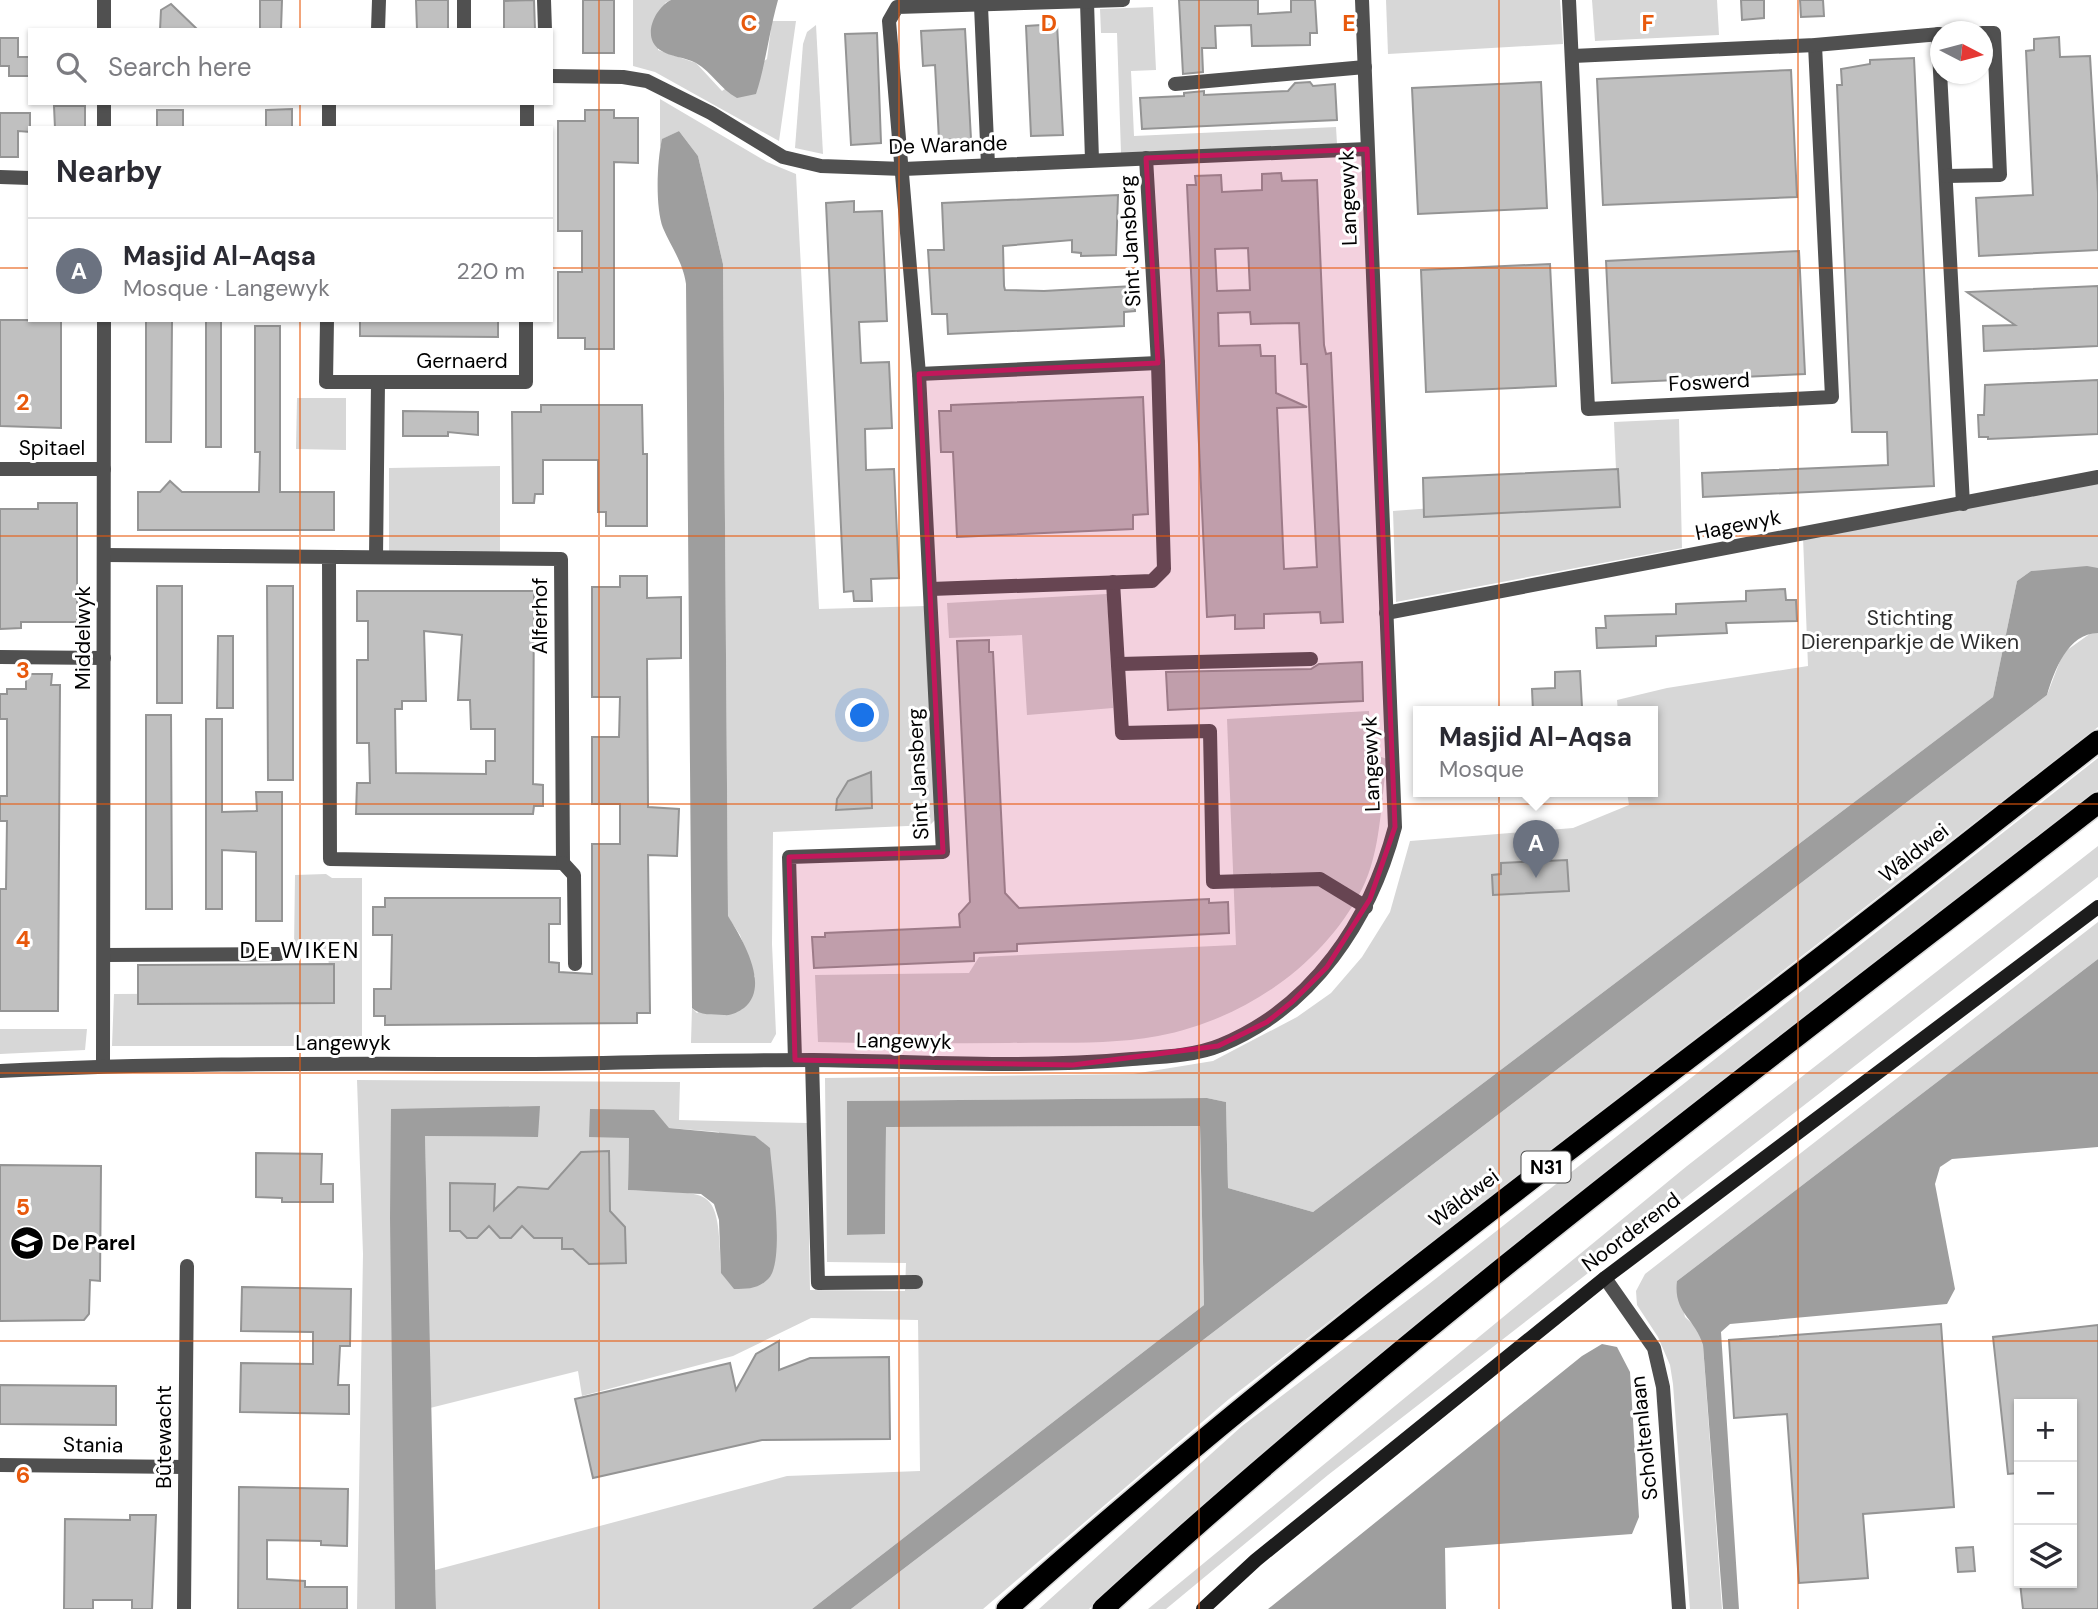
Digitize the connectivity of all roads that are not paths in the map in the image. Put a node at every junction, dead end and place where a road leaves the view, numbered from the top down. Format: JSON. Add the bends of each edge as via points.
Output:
{"nodes":[{"id":1,"x":104,"y":0,"type":"edge"},
{"id":2,"x":379,"y":0,"type":"edge"},
{"id":3,"x":464,"y":0,"type":"edge"},
{"id":4,"x":544,"y":0,"type":"edge"},
{"id":5,"x":1123,"y":0,"type":"edge"},
{"id":6,"x":1362,"y":0,"type":"edge"},
{"id":7,"x":1569,"y":0,"type":"edge"},
{"id":8,"x":1087,"y":2,"type":"edge"},
{"id":9,"x":936,"y":3,"type":"edge"},
{"id":10,"x":981,"y":6,"type":"junction"},
{"id":11,"x":104,"y":28,"type":"edge"},
{"id":12,"x":378,"y":28,"type":"edge"},
{"id":13,"x":464,"y":28,"type":"edge"},
{"id":14,"x":545,"y":28,"type":"edge"},
{"id":15,"x":1993,"y":33,"type":"edge"},
{"id":16,"x":1930,"y":35,"type":"edge"},
{"id":17,"x":1815,"y":45,"type":"junction"},
{"id":18,"x":1573,"y":56,"type":"junction"},
{"id":19,"x":1365,"y":67,"type":"junction"},
{"id":20,"x":553,"y":76,"type":"edge"},
{"id":21,"x":1175,"y":83,"type":"dead end"},
{"id":22,"x":1941,"y":84,"type":"edge"},
{"id":23,"x":104,"y":105,"type":"edge"},
{"id":24,"x":329,"y":105,"type":"edge"},
{"id":25,"x":527,"y":105,"type":"edge"},
{"id":26,"x":104,"y":126,"type":"edge"},
{"id":27,"x":329,"y":126,"type":"edge"},
{"id":28,"x":527,"y":126,"type":"edge"},
{"id":29,"x":1367,"y":149,"type":"junction"},
{"id":30,"x":1146,"y":158,"type":"junction"},
{"id":31,"x":1092,"y":160,"type":"junction"},
{"id":32,"x":988,"y":165,"type":"junction"},
{"id":33,"x":903,"y":169,"type":"junction"},
{"id":34,"x":1946,"y":176,"type":"junction"},
{"id":35,"x":0,"y":177,"type":"edge"},
{"id":36,"x":28,"y":177,"type":"edge"},
{"id":37,"x":104,"y":322,"type":"edge"},
{"id":38,"x":327,"y":322,"type":"edge"},
{"id":39,"x":526,"y":322,"type":"edge"},
{"id":40,"x":1158,"y":363,"type":"junction"},
{"id":41,"x":919,"y":374,"type":"junction"},
{"id":42,"x":378,"y":382,"type":"junction"},
{"id":43,"x":0,"y":468,"type":"edge"},
{"id":44,"x":104,"y":469,"type":"junction"},
{"id":45,"x":2098,"y":477,"type":"edge"},
{"id":46,"x":1963,"y":505,"type":"junction"},
{"id":47,"x":104,"y":555,"type":"junction"},
{"id":48,"x":329,"y":557,"type":"junction"},
{"id":49,"x":376,"y":557,"type":"junction"},
{"id":50,"x":1113,"y":582,"type":"junction"},
{"id":51,"x":931,"y":589,"type":"junction"},
{"id":52,"x":1386,"y":613,"type":"junction"},
{"id":53,"x":0,"y":657,"type":"edge"},
{"id":54,"x":104,"y":658,"type":"junction"},
{"id":55,"x":1311,"y":659,"type":"dead end"},
{"id":56,"x":1120,"y":664,"type":"junction"},
{"id":57,"x":2098,"y":741,"type":"edge"},
{"id":58,"x":2098,"y":803,"type":"edge"},
{"id":59,"x":563,"y":863,"type":"junction"},
{"id":60,"x":1366,"y":907,"type":"junction"},
{"id":61,"x":2098,"y":907,"type":"edge"},
{"id":62,"x":279,"y":954,"type":"dead end"},
{"id":63,"x":104,"y":955,"type":"junction"},
{"id":64,"x":575,"y":964,"type":"dead end"},
{"id":65,"x":795,"y":1060,"type":"junction"},
{"id":66,"x":812,"y":1060,"type":"junction"},
{"id":67,"x":103,"y":1066,"type":"junction"},
{"id":68,"x":0,"y":1072,"type":"edge"},
{"id":69,"x":187,"y":1266,"type":"dead end"},
{"id":70,"x":1605,"y":1278,"type":"junction"},
{"id":71,"x":916,"y":1282,"type":"dead end"},
{"id":72,"x":0,"y":1465,"type":"edge"},
{"id":73,"x":185,"y":1467,"type":"junction"},
{"id":74,"x":184,"y":1609,"type":"edge"},
{"id":75,"x":1007,"y":1609,"type":"edge"},
{"id":76,"x":1103,"y":1609,"type":"edge"},
{"id":77,"x":1203,"y":1609,"type":"edge"},
{"id":78,"x":1679,"y":1609,"type":"edge"}],
"edges":[{"from":1,"to":11,"type":"street"},
{"from":2,"to":12,"type":"street"},
{"from":3,"to":13,"type":"street"},
{"from":4,"to":14,"type":"street"},
{"from":5,"to":8,"type":"street"},
{"from":6,"to":19,"type":"street","name":"Langewyk"},
{"from":7,"to":18,"type":"street","name":"Foswerd"},
{"from":8,"to":10,"type":"street"},
{"from":8,"to":31,"type":"street"},
{"from":9,"to":10,"type":"street"},
{"from":9,"to":33,"type":"street","name":"Sint Jansberg","via":[[897,8],[889,21]]},
{"from":10,"to":32,"type":"street"},
{"from":15,"to":34,"type":"street","via":[[2000,175]]},
{"from":16,"to":17,"type":"street"},
{"from":17,"to":18,"type":"street"},
{"from":17,"to":18,"type":"street","name":"Foswerd","via":[[1832,397],[1588,409]]},
{"from":19,"to":21,"type":"street"},
{"from":19,"to":29,"type":"street","name":"Langewyk"},
{"from":20,"to":33,"type":"street","name":"De Warande","via":[[647,81],[783,157],[821,166]]},
{"from":22,"to":34,"type":"street"},
{"from":23,"to":26,"type":"street"},
{"from":24,"to":27,"type":"street"},
{"from":25,"to":28,"type":"street"},
{"from":29,"to":30,"type":"street","name":"De Warande"},
{"from":29,"to":52,"type":"street","name":"Langewyk"},
{"from":30,"to":31,"type":"street","name":"De Warande"},
{"from":30,"to":40,"type":"street","name":"Sint Jansberg"},
{"from":31,"to":32,"type":"street","name":"De Warande"},
{"from":32,"to":33,"type":"street","name":"De Warande"},
{"from":33,"to":41,"type":"street","name":"Sint Jansberg"},
{"from":34,"to":46,"type":"street"},
{"from":35,"to":36,"type":"street"},
{"from":37,"to":44,"type":"street","name":"Middelwyk"},
{"from":38,"to":42,"type":"street","name":"Gernaerd","via":[[326,382]]},
{"from":39,"to":42,"type":"street","name":"Gernaerd","via":[[526,382]]},
{"from":40,"to":41,"type":"street"},
{"from":40,"to":50,"type":"street","name":"Sint Jansberg","via":[[1164,569],[1152,580]]},
{"from":41,"to":51,"type":"street","name":"Sint Jansberg"},
{"from":42,"to":49,"type":"street"},
{"from":43,"to":44,"type":"street","name":"Spitael"},
{"from":44,"to":47,"type":"street","name":"Middelwyk"},
{"from":45,"to":46,"type":"street","name":"Hagewyk"},
{"from":46,"to":52,"type":"street","name":"Hagewyk"},
{"from":47,"to":48,"type":"street","name":"Alferhof"},
{"from":47,"to":54,"type":"street","name":"Middelwyk"},
{"from":48,"to":49,"type":"street","name":"Alferhof"},
{"from":48,"to":59,"type":"street","via":[[330,859]]},
{"from":49,"to":59,"type":"street","name":"Alferhof","via":[[561,559]]},
{"from":50,"to":51,"type":"street","name":"Sint Jansberg"},
{"from":50,"to":56,"type":"street"},
{"from":51,"to":65,"type":"street","name":"Sint Jansberg","via":[[943,852],[789,857]]},
{"from":52,"to":60,"type":"street","name":"Langewyk","via":[[1395,827]]},
{"from":53,"to":54,"type":"street"},
{"from":54,"to":63,"type":"street","name":"Middelwyk"},
{"from":55,"to":56,"type":"street"},
{"from":56,"to":60,"type":"street","via":[[1122,733],[1210,731],[1213,882],[1320,879]]},
{"from":57,"to":75,"type":"highway","name":"Wâldwei","number":"N31","via":[[1437,1249],[1093,1532]]},
{"from":58,"to":76,"type":"highway","number":"N31","via":[[1440,1318],[1295,1438]]},
{"from":59,"to":64,"type":"street","name":"Alferhof","via":[[574,875]]},
{"from":60,"to":66,"type":"street","name":"Langewyk","via":[[1327,967],[1292,1002],[1267,1022],[1218,1046],[1073,1065]]},
{"from":61,"to":70,"type":"street","name":"Noorderend"},
{"from":62,"to":63,"type":"street"},
{"from":63,"to":67,"type":"street","name":"Middelwyk"},
{"from":65,"to":66,"type":"street","name":"Langewyk"},
{"from":65,"to":67,"type":"street","name":"Langewyk"},
{"from":66,"to":71,"type":"street","via":[[818,1283]]},
{"from":67,"to":68,"type":"street","name":"Langewyk"},
{"from":69,"to":73,"type":"street","name":"Bûtewacht"},
{"from":70,"to":77,"type":"street","name":"Noorderend","via":[[1256,1560]]},
{"from":70,"to":78,"type":"street","name":"Scholtenlaan","via":[[1654,1348],[1663,1387]]},
{"from":72,"to":73,"type":"street","name":"Stania"},
{"from":73,"to":74,"type":"street","name":"Bûtewacht"}]}
